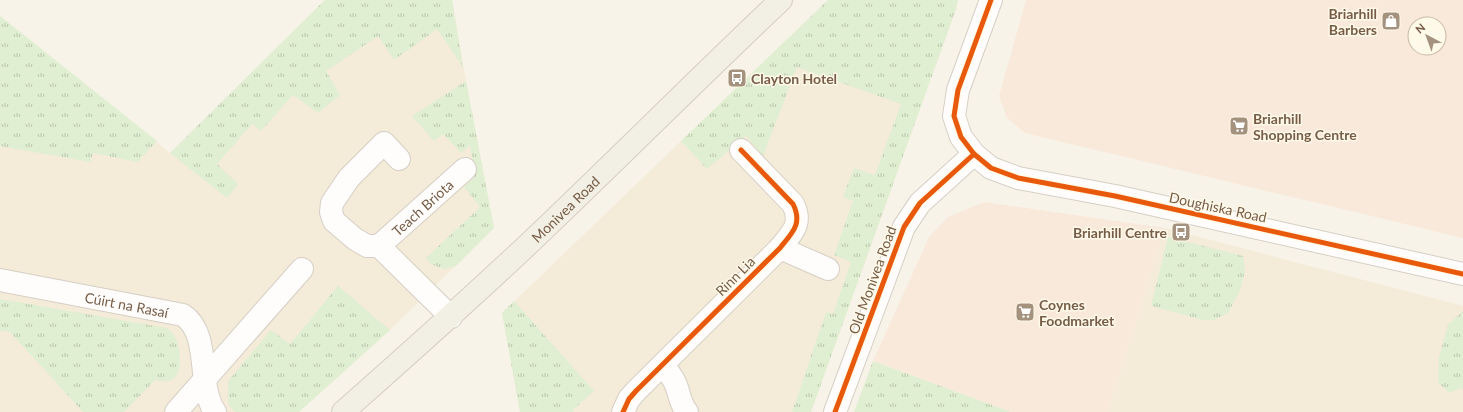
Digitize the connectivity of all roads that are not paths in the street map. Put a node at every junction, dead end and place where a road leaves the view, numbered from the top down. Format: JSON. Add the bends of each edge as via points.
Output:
{"nodes":[{"id":1,"x":781,"y":0,"type":"edge"},
{"id":2,"x":991,"y":0,"type":"edge"},
{"id":3,"x":741,"y":150,"type":"dead end"},
{"id":4,"x":974,"y":154,"type":"junction"},
{"id":5,"x":399,"y":159,"type":"dead end"},
{"id":6,"x":465,"y":169,"type":"dead end"},
{"id":7,"x":379,"y":246,"type":"junction"},
{"id":8,"x":780,"y":248,"type":"junction"},
{"id":9,"x":302,"y":269,"type":"dead end"},
{"id":10,"x":828,"y":269,"type":"dead end"},
{"id":11,"x":1463,"y":274,"type":"edge"},
{"id":12,"x":0,"y":280,"type":"edge"},
{"id":13,"x":451,"y":317,"type":"junction"},
{"id":14,"x":663,"y":366,"type":"junction"},
{"id":15,"x":204,"y":381,"type":"junction"},
{"id":16,"x":176,"y":412,"type":"edge"},
{"id":17,"x":215,"y":412,"type":"edge"},
{"id":18,"x":344,"y":412,"type":"edge"},
{"id":19,"x":623,"y":412,"type":"edge"},
{"id":20,"x":688,"y":412,"type":"edge"},
{"id":21,"x":835,"y":412,"type":"edge"}],
"edges":[{"from":1,"to":13,"type":"main road","name":"Monivea Road"},
{"from":2,"to":4,"type":"street","via":[[958,90],[954,116],[961,136]]},
{"from":3,"to":8,"type":"street","name":"Rinn Lia","via":[[793,204],[798,214],[795,227]]},
{"from":4,"to":11,"type":"street","name":"Doughiska Road","via":[[991,168],[1018,178],[1115,196]]},
{"from":4,"to":21,"type":"street","name":"Old Monivea Road","via":[[920,203],[904,227]]},
{"from":5,"to":7,"type":"street","name":"Teach Briota","via":[[384,143],[349,178],[332,203],[334,221],[341,229],[367,246]]},
{"from":6,"to":7,"type":"street","name":"Teach Briota"},
{"from":7,"to":13,"type":"street","name":"Teach Briota"},
{"from":8,"to":10,"type":"street"},
{"from":8,"to":14,"type":"street","name":"Rinn Lia"},
{"from":9,"to":15,"type":"street"},
{"from":12,"to":15,"type":"street","name":"Cúirt na Rasaí","via":[[183,315],[196,329]]},
{"from":13,"to":18,"type":"main road","name":"Monivea Road"},
{"from":14,"to":19,"type":"street","name":"Rinn Lia","via":[[636,391]]},
{"from":14,"to":20,"type":"street","via":[[675,383],[681,403]]},
{"from":15,"to":16,"type":"street"},
{"from":15,"to":17,"type":"street","name":"Cúirt na Rasaí"}]}
